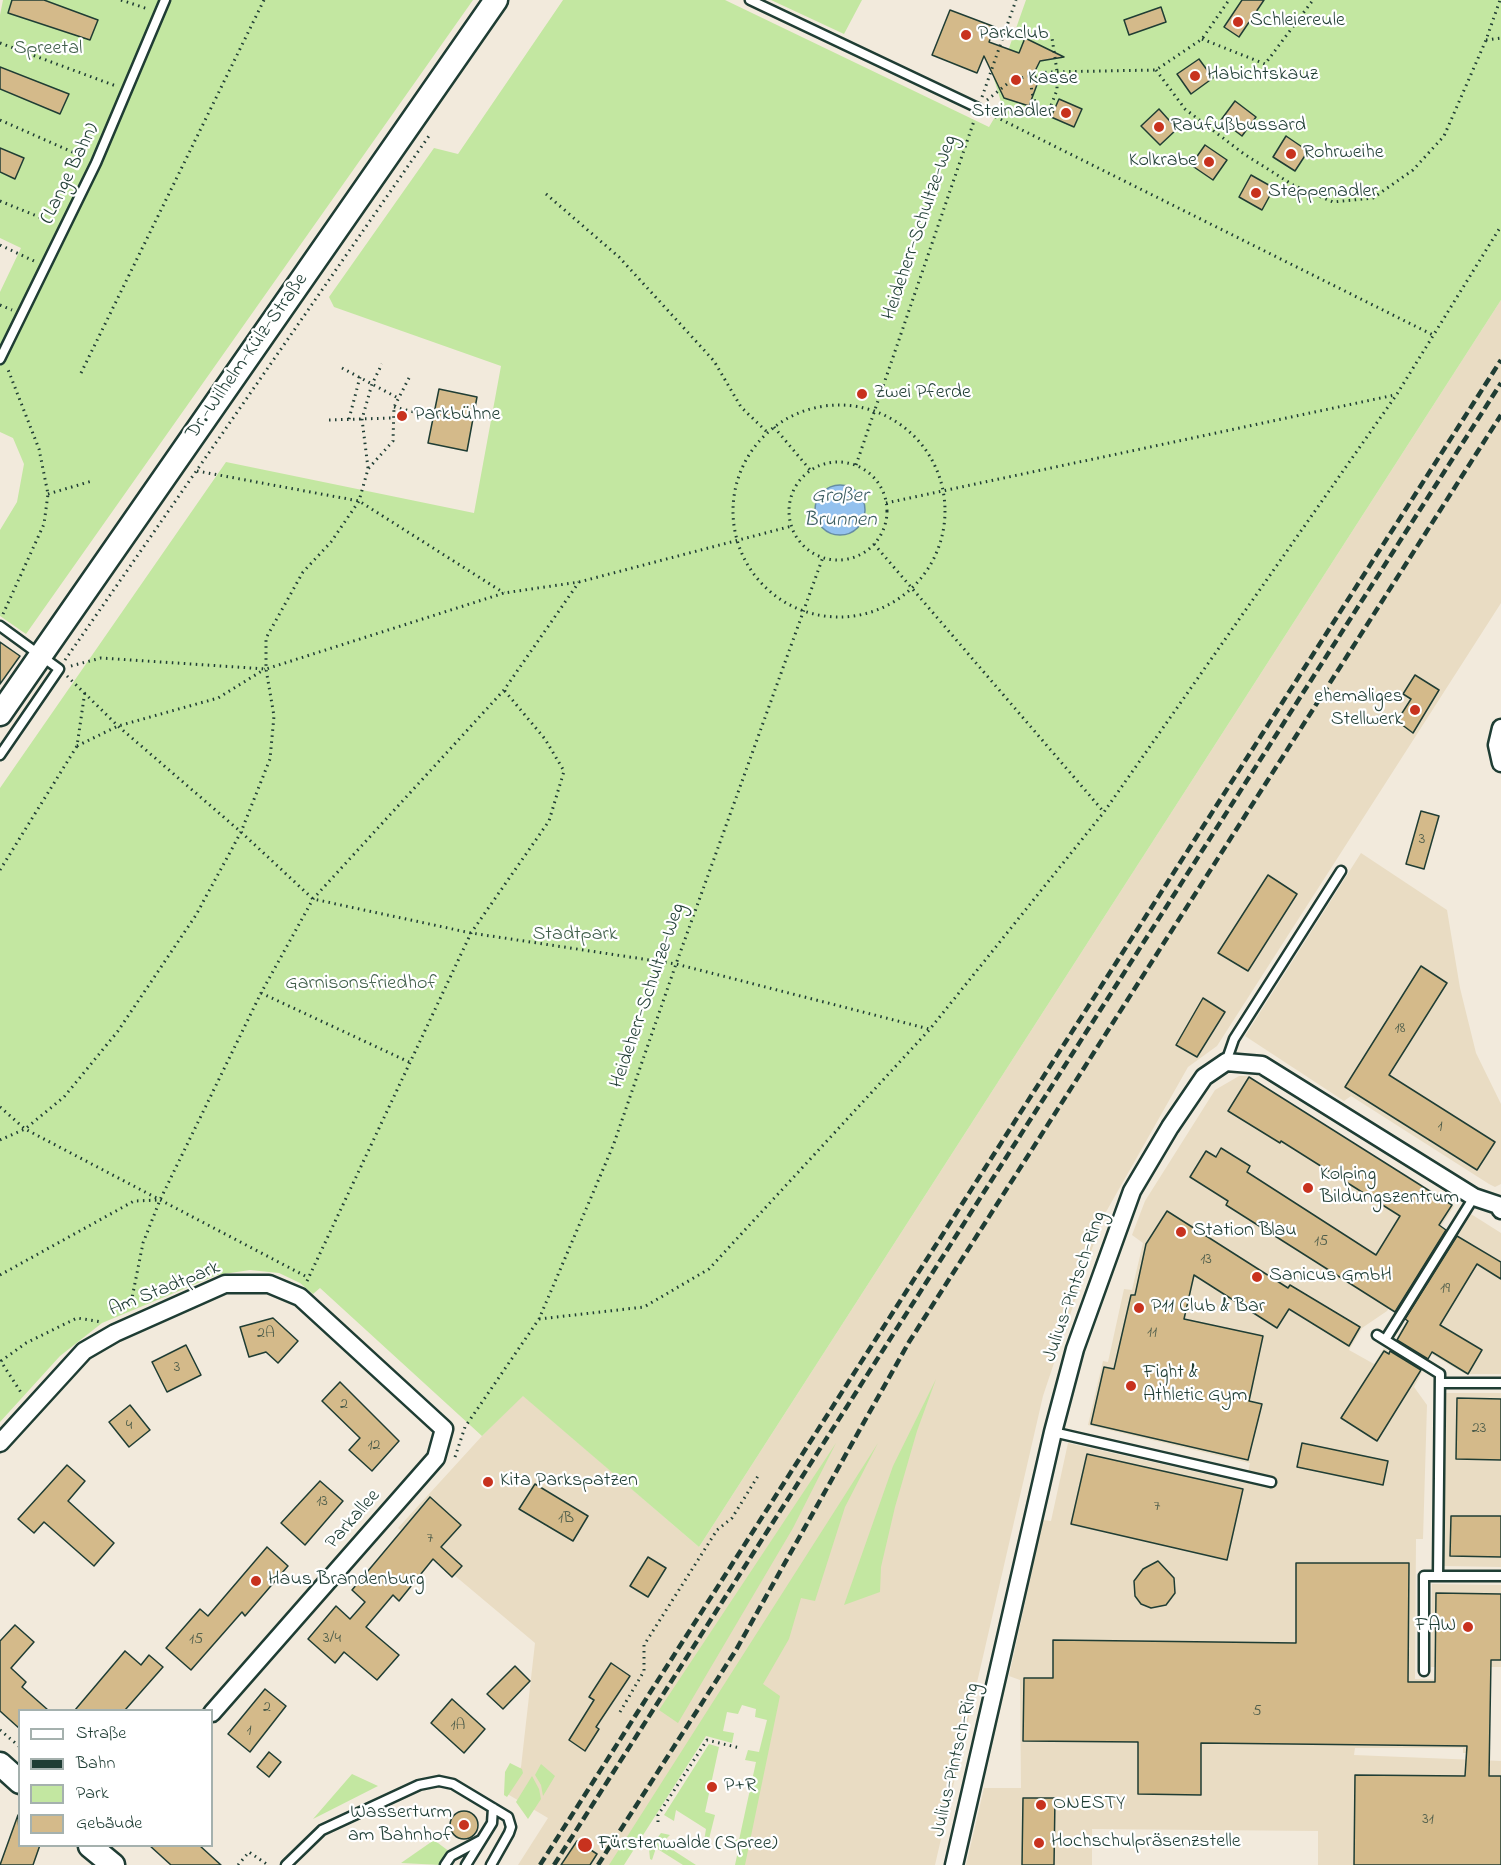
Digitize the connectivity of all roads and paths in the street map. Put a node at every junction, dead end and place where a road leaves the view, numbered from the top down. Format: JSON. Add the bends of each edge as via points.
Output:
{"nodes":[{"id":1,"x":121,"y":0,"type":"edge"},
{"id":2,"x":165,"y":0,"type":"edge"},
{"id":3,"x":264,"y":0,"type":"edge"},
{"id":4,"x":496,"y":0,"type":"edge"},
{"id":5,"x":750,"y":0,"type":"edge"},
{"id":6,"x":1016,"y":0,"type":"edge"},
{"id":7,"x":1229,"y":0,"type":"edge"},
{"id":8,"x":1313,"y":0,"type":"edge"},
{"id":9,"x":1500,"y":0,"type":"edge"},
{"id":10,"x":160,"y":14,"type":"junction"},
{"id":11,"x":1052,"y":38,"type":"dead end"},
{"id":12,"x":1501,"y":38,"type":"edge"},
{"id":13,"x":1202,"y":39,"type":"junction"},
{"id":14,"x":1486,"y":40,"type":"junction"},
{"id":15,"x":0,"y":43,"type":"edge"},
{"id":16,"x":1156,"y":70,"type":"junction"},
{"id":17,"x":1057,"y":71,"type":"junction"},
{"id":18,"x":1030,"y":76,"type":"junction"},
{"id":19,"x":128,"y":90,"type":"junction"},
{"id":20,"x":978,"y":108,"type":"junction"},
{"id":21,"x":0,"y":120,"type":"edge"},
{"id":22,"x":431,"y":133,"type":"dead end"},
{"id":23,"x":96,"y":163,"type":"junction"},
{"id":24,"x":546,"y":194,"type":"dead end"},
{"id":25,"x":0,"y":201,"type":"edge"},
{"id":26,"x":1501,"y":226,"type":"edge"},
{"id":27,"x":63,"y":227,"type":"junction"},
{"id":28,"x":0,"y":245,"type":"edge"},
{"id":29,"x":46,"y":266,"type":"junction"},
{"id":30,"x":1433,"y":335,"type":"junction"},
{"id":31,"x":1,"y":358,"type":"edge"},
{"id":32,"x":382,"y":364,"type":"dead end"},
{"id":33,"x":342,"y":368,"type":"dead end"},
{"id":34,"x":81,"y":373,"type":"dead end"},
{"id":35,"x":360,"y":377,"type":"junction"},
{"id":36,"x":409,"y":378,"type":"dead end"},
{"id":37,"x":372,"y":384,"type":"junction"},
{"id":38,"x":1397,"y":394,"type":"junction"},
{"id":39,"x":398,"y":398,"type":"junction"},
{"id":40,"x":394,"y":407,"type":"junction"},
{"id":41,"x":875,"y":411,"type":"junction"},
{"id":42,"x":418,"y":413,"type":"dead end"},
{"id":43,"x":392,"y":418,"type":"junction"},
{"id":44,"x":362,"y":419,"type":"junction"},
{"id":45,"x":329,"y":420,"type":"dead end"},
{"id":46,"x":348,"y":420,"type":"junction"},
{"id":47,"x":774,"y":427,"type":"junction"},
{"id":48,"x":768,"y":433,"type":"junction"},
{"id":49,"x":856,"y":465,"type":"junction"},
{"id":50,"x":368,"y":469,"type":"junction"},
{"id":51,"x":197,"y":471,"type":"junction"},
{"id":52,"x":811,"y":471,"type":"junction"},
{"id":53,"x":92,"y":482,"type":"dead end"},
{"id":54,"x":943,"y":491,"type":"junction"},
{"id":55,"x":48,"y":494,"type":"junction"},
{"id":56,"x":359,"y":501,"type":"junction"},
{"id":57,"x":886,"y":503,"type":"junction"},
{"id":58,"x":792,"y":526,"type":"junction"},
{"id":59,"x":738,"y":541,"type":"junction"},
{"id":60,"x":874,"y":544,"type":"junction"},
{"id":61,"x":823,"y":557,"type":"junction"},
{"id":62,"x":579,"y":582,"type":"junction"},
{"id":63,"x":911,"y":588,"type":"junction"},
{"id":64,"x":504,"y":593,"type":"junction"},
{"id":65,"x":803,"y":612,"type":"junction"},
{"id":66,"x":0,"y":624,"type":"edge"},
{"id":67,"x":40,"y":656,"type":"junction"},
{"id":68,"x":59,"y":669,"type":"junction"},
{"id":69,"x":266,"y":669,"type":"junction"},
{"id":70,"x":504,"y":690,"type":"junction"},
{"id":71,"x":85,"y":691,"type":"junction"},
{"id":72,"x":0,"y":714,"type":"edge"},
{"id":73,"x":118,"y":726,"type":"junction"},
{"id":74,"x":1501,"y":728,"type":"edge"},
{"id":75,"x":77,"y":746,"type":"junction"},
{"id":76,"x":0,"y":755,"type":"edge"},
{"id":77,"x":1501,"y":762,"type":"edge"},
{"id":78,"x":1104,"y":812,"type":"junction"},
{"id":79,"x":241,"y":832,"type":"junction"},
{"id":80,"x":0,"y":870,"type":"edge"},
{"id":81,"x":1341,"y":871,"type":"dead end"},
{"id":82,"x":313,"y":899,"type":"junction"},
{"id":83,"x":471,"y":933,"type":"junction"},
{"id":84,"x":676,"y":964,"type":"junction"},
{"id":85,"x":261,"y":993,"type":"junction"},
{"id":86,"x":930,"y":1029,"type":"junction"},
{"id":87,"x":410,"y":1062,"type":"junction"},
{"id":88,"x":1226,"y":1062,"type":"junction"},
{"id":89,"x":0,"y":1107,"type":"edge"},
{"id":90,"x":25,"y":1129,"type":"junction"},
{"id":91,"x":0,"y":1140,"type":"edge"},
{"id":92,"x":1474,"y":1197,"type":"junction"},
{"id":93,"x":160,"y":1200,"type":"junction"},
{"id":94,"x":1500,"y":1206,"type":"edge"},
{"id":95,"x":0,"y":1275,"type":"edge"},
{"id":96,"x":309,"y":1278,"type":"junction"},
{"id":97,"x":300,"y":1296,"type":"junction"},
{"id":98,"x":539,"y":1319,"type":"junction"},
{"id":99,"x":128,"y":1327,"type":"junction"},
{"id":100,"x":0,"y":1360,"type":"edge"},
{"id":101,"x":1440,"y":1383,"type":"junction"},
{"id":102,"x":1501,"y":1383,"type":"edge"},
{"id":103,"x":32,"y":1408,"type":"junction"},
{"id":104,"x":465,"y":1427,"type":"dead end"},
{"id":105,"x":444,"y":1429,"type":"joint"},
{"id":106,"x":1053,"y":1432,"type":"junction"},
{"id":107,"x":0,"y":1443,"type":"edge"},
{"id":108,"x":758,"y":1476,"type":"dead end"},
{"id":109,"x":1271,"y":1482,"type":"dead end"},
{"id":110,"x":1438,"y":1576,"type":"junction"},
{"id":111,"x":1501,"y":1576,"type":"edge"},
{"id":112,"x":1424,"y":1671,"type":"dead end"},
{"id":113,"x":213,"y":1712,"type":"edge"},
{"id":114,"x":620,"y":1712,"type":"dead end"},
{"id":115,"x":0,"y":1730,"type":"edge"},
{"id":116,"x":18,"y":1745,"type":"edge"},
{"id":117,"x":740,"y":1748,"type":"dead end"},
{"id":118,"x":0,"y":1764,"type":"edge"},
{"id":119,"x":18,"y":1780,"type":"edge"},
{"id":120,"x":493,"y":1808,"type":"junction"},
{"id":121,"x":658,"y":1822,"type":"dead end"},
{"id":122,"x":483,"y":1839,"type":"junction"},
{"id":123,"x":238,"y":1865,"type":"edge"},
{"id":124,"x":268,"y":1865,"type":"edge"},
{"id":125,"x":286,"y":1865,"type":"edge"},
{"id":126,"x":445,"y":1865,"type":"edge"},
{"id":127,"x":466,"y":1865,"type":"edge"},
{"id":128,"x":491,"y":1865,"type":"edge"},
{"id":129,"x":954,"y":1865,"type":"edge"}],
"edges":[{"from":1,"to":10,"type":"path"},
{"from":2,"to":10,"type":"lane","name":"(Lange Bahn)"},
{"from":3,"to":34,"type":"path"},
{"from":4,"to":67,"type":"main road","name":"Dr.-Wilhelm-Külz-Straße"},
{"from":5,"to":20,"type":"lane"},
{"from":6,"to":20,"type":"path","name":"Heideherr-Schultze-Weg"},
{"from":7,"to":13,"type":"path"},
{"from":8,"to":13,"type":"path","via":[[1265,64]]},
{"from":9,"to":14,"type":"path"},
{"from":10,"to":19,"type":"lane","name":"(Lange Bahn)"},
{"from":11,"to":17,"type":"path"},
{"from":12,"to":14,"type":"path"},
{"from":13,"to":16,"type":"path"},
{"from":14,"to":16,"type":"path","via":[[1444,136],[1413,170],[1373,198],[1333,202],[1293,185],[1244,154],[1185,109]]},
{"from":15,"to":19,"type":"path"},
{"from":16,"to":17,"type":"path"},
{"from":17,"to":18,"type":"path"},
{"from":17,"to":18,"type":"path","via":[[1057,90],[1050,108],[1037,107]]},
{"from":18,"to":20,"type":"path","via":[[1012,80]]},
{"from":19,"to":23,"type":"lane","name":"(Lange Bahn)"},
{"from":20,"to":30,"type":"path"},
{"from":20,"to":41,"type":"path","name":"Heideherr-Schultze-Weg"},
{"from":21,"to":23,"type":"path"},
{"from":22,"to":51,"type":"path"},
{"from":23,"to":27,"type":"lane","name":"(Lange Bahn)"},
{"from":24,"to":48,"type":"path","via":[[619,257],[714,361],[741,407]]},
{"from":25,"to":27,"type":"path"},
{"from":26,"to":30,"type":"path"},
{"from":27,"to":29,"type":"lane","name":"(Lange Bahn)"},
{"from":28,"to":29,"type":"path"},
{"from":29,"to":31,"type":"lane","name":"(Lange Bahn)"},
{"from":30,"to":38,"type":"path"},
{"from":31,"to":55,"type":"path","via":[[39,449]]},
{"from":32,"to":37,"type":"path"},
{"from":33,"to":35,"type":"path"},
{"from":35,"to":37,"type":"path"},
{"from":35,"to":46,"type":"path"},
{"from":36,"to":39,"type":"path"},
{"from":37,"to":39,"type":"path"},
{"from":37,"to":44,"type":"path"},
{"from":38,"to":54,"type":"path"},
{"from":38,"to":78,"type":"path"},
{"from":39,"to":40,"type":"path"},
{"from":40,"to":42,"type":"path"},
{"from":40,"to":43,"type":"path"},
{"from":41,"to":47,"type":"path","via":[[840,404],[813,408]]},
{"from":41,"to":49,"type":"path","name":"Heideherr-Schultze-Weg"},
{"from":41,"to":54,"type":"path","via":[[903,426],[927,450]]},
{"from":43,"to":44,"type":"path"},
{"from":43,"to":50,"type":"path","via":[[393,441]]},
{"from":44,"to":46,"type":"path"},
{"from":44,"to":50,"type":"path"},
{"from":45,"to":46,"type":"path"},
{"from":47,"to":48,"type":"path"},
{"from":47,"to":52,"type":"path"},
{"from":48,"to":59,"type":"path","via":[[748,455],[734,489],[733,526]]},
{"from":49,"to":52,"type":"path","via":[[826,464]]},
{"from":49,"to":57,"type":"path","via":[[879,483]]},
{"from":50,"to":56,"type":"path"},
{"from":51,"to":56,"type":"path"},
{"from":51,"to":68,"type":"path"},
{"from":52,"to":58,"type":"path","via":[[794,491],[790,505]]},
{"from":53,"to":55,"type":"path"},
{"from":54,"to":57,"type":"path"},
{"from":54,"to":63,"type":"path","via":[[946,514],[940,547],[924,576]]},
{"from":55,"to":66,"type":"path","via":[[45,524]]},
{"from":56,"to":64,"type":"path"},
{"from":56,"to":69,"type":"path","via":[[331,542],[303,572],[266,638]]},
{"from":57,"to":60,"type":"path","via":[[885,526]]},
{"from":58,"to":59,"type":"path"},
{"from":58,"to":61,"type":"path","via":[[803,545]]},
{"from":59,"to":62,"type":"path"},
{"from":59,"to":65,"type":"path","via":[[744,561],[766,590]]},
{"from":60,"to":61,"type":"path","via":[[856,557]]},
{"from":60,"to":63,"type":"path"},
{"from":61,"to":65,"type":"path","name":"Heideherr-Schultze-Weg"},
{"from":62,"to":64,"type":"path"},
{"from":62,"to":70,"type":"path"},
{"from":63,"to":65,"type":"path","via":[[899,600],[869,614],[833,618]]},
{"from":63,"to":78,"type":"path"},
{"from":64,"to":69,"type":"path"},
{"from":65,"to":84,"type":"path","name":"Heideherr-Schultze-Weg"},
{"from":66,"to":67,"type":"lane"},
{"from":67,"to":68,"type":"lane"},
{"from":67,"to":72,"type":"main road","name":"Dr.-Wilhelm-Külz-Straße"},
{"from":68,"to":69,"type":"path","via":[[101,658]]},
{"from":68,"to":71,"type":"path"},
{"from":68,"to":76,"type":"lane"},
{"from":69,"to":73,"type":"path","via":[[218,698]]},
{"from":69,"to":79,"type":"path","via":[[274,716],[270,759]]},
{"from":70,"to":82,"type":"path"},
{"from":70,"to":83,"type":"path","via":[[545,739],[564,771],[549,821]]},
{"from":71,"to":73,"type":"path"},
{"from":71,"to":75,"type":"path"},
{"from":73,"to":75,"type":"path"},
{"from":73,"to":79,"type":"path"},
{"from":74,"to":77,"type":"street","via":[[1497,745]]},
{"from":75,"to":80,"type":"path"},
{"from":78,"to":86,"type":"path"},
{"from":79,"to":82,"type":"path"},
{"from":79,"to":90,"type":"path","via":[[196,915],[118,1031],[64,1097]]},
{"from":81,"to":88,"type":"lane","via":[[1234,1039]]},
{"from":82,"to":83,"type":"path"},
{"from":82,"to":85,"type":"path"},
{"from":83,"to":84,"type":"path"},
{"from":83,"to":87,"type":"path"},
{"from":84,"to":86,"type":"path"},
{"from":84,"to":98,"type":"path","name":"Heideherr-Schultze-Weg","via":[[613,1146]]},
{"from":85,"to":87,"type":"path"},
{"from":85,"to":93,"type":"path"},
{"from":86,"to":98,"type":"path","via":[[709,1269],[644,1307]]},
{"from":87,"to":96,"type":"path"},
{"from":88,"to":92,"type":"street","via":[[1262,1065]]},
{"from":88,"to":106,"type":"street","name":"Julius-Pintsch-Ring","via":[[1204,1077],[1132,1191],[1093,1295]]},
{"from":89,"to":90,"type":"path"},
{"from":90,"to":91,"type":"path"},
{"from":90,"to":93,"type":"path"},
{"from":92,"to":94,"type":"street"},
{"from":92,"to":101,"type":"lane","via":[[1381,1337],[1440,1374]]},
{"from":93,"to":95,"type":"path","via":[[134,1201]]},
{"from":93,"to":96,"type":"path"},
{"from":93,"to":99,"type":"path","via":[[143,1244]]},
{"from":96,"to":97,"type":"path"},
{"from":97,"to":99,"type":"street","name":"Am Stadtpark","via":[[269,1284],[225,1284]]},
{"from":97,"to":105,"type":"street","name":"Am Stadtpark"},
{"from":98,"to":104,"type":"path","name":"Heideherr-Schultze-Weg"},
{"from":99,"to":100,"type":"path","via":[[77,1318]]},
{"from":99,"to":103,"type":"street","name":"Am Stadtpark","via":[[84,1351]]},
{"from":100,"to":103,"type":"path"},
{"from":101,"to":102,"type":"lane"},
{"from":101,"to":110,"type":"lane"},
{"from":103,"to":107,"type":"street","name":"Am Stadtpark"},
{"from":105,"to":113,"type":"street","name":"Parkallee","via":[[436,1458]]},
{"from":106,"to":109,"type":"lane"},
{"from":106,"to":129,"type":"street","name":"Julius-Pintsch-Ring"},
{"from":108,"to":114,"type":"path","via":[[732,1518],[717,1530],[644,1645],[644,1671]]},
{"from":110,"to":111,"type":"lane"},
{"from":110,"to":112,"type":"lane","via":[[1424,1576]]},
{"from":115,"to":116,"type":"path"},
{"from":117,"to":121,"type":"path","via":[[707,1740],[658,1815]]},
{"from":118,"to":119,"type":"main road"},
{"from":120,"to":122,"type":"lane","via":[[492,1823]]},
{"from":120,"to":125,"type":"lane","via":[[453,1784],[432,1781],[322,1830]]},
{"from":120,"to":128,"type":"lane","via":[[509,1821],[510,1829]]},
{"from":122,"to":126,"type":"lane","via":[[451,1856]]},
{"from":122,"to":127,"type":"lane"},
{"from":123,"to":124,"type":"path","via":[[249,1852]]}]}
